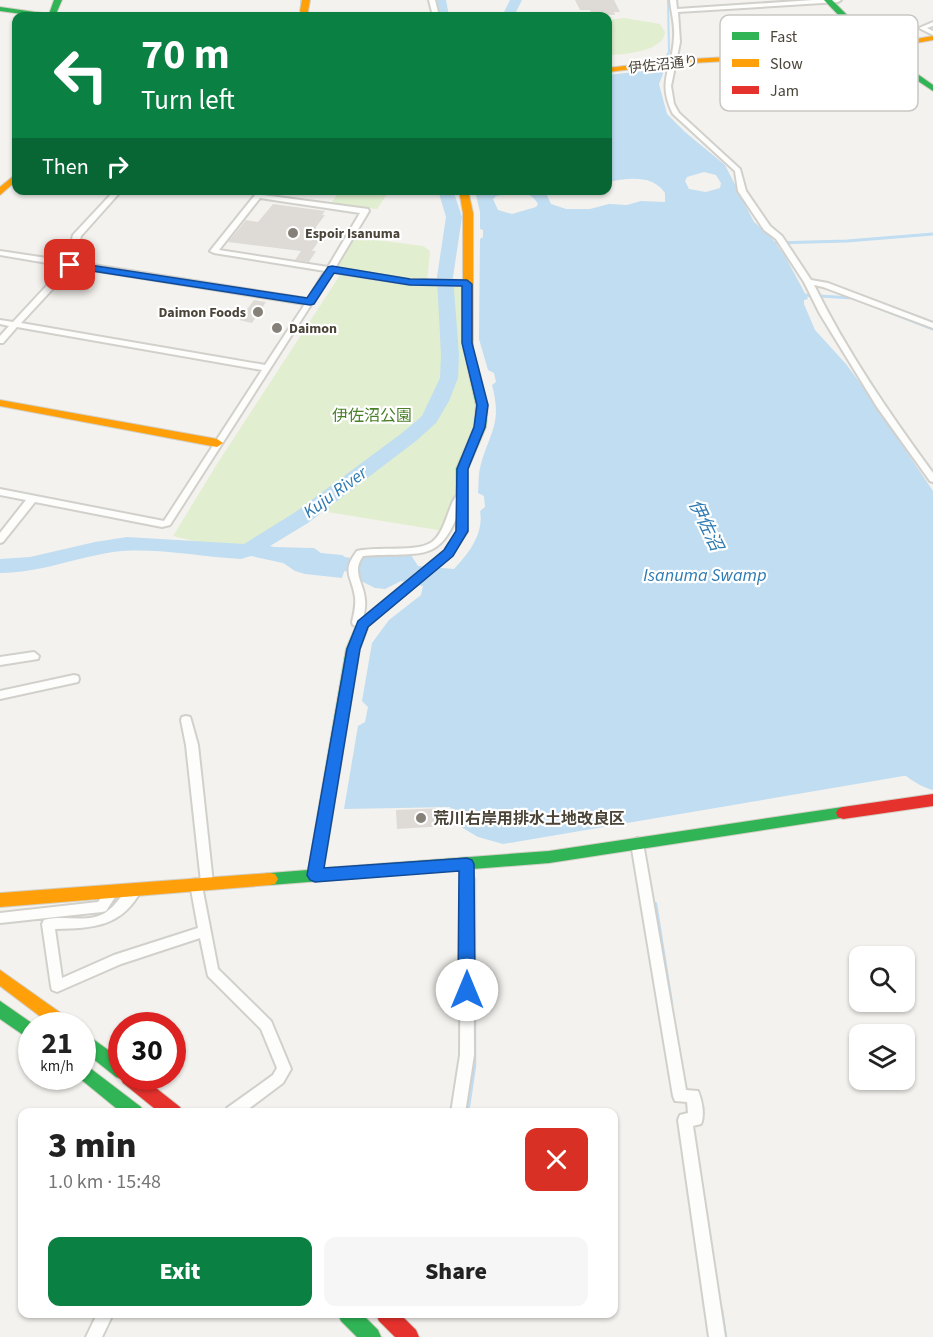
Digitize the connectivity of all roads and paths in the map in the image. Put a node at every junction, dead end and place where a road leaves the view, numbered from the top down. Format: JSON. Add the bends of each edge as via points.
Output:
{"nodes":[{"id":1,"x":673,"y":0,"type":"edge"},
{"id":2,"x":832,"y":0,"type":"edge"},
{"id":3,"x":791,"y":2,"type":"edge"},
{"id":4,"x":0,"y":9,"type":"edge"},
{"id":5,"x":674,"y":10,"type":"junction"},
{"id":6,"x":21,"y":12,"type":"edge"},
{"id":7,"x":845,"y":15,"type":"edge"},
{"id":8,"x":933,"y":24,"type":"edge"},
{"id":9,"x":933,"y":36,"type":"edge"},
{"id":10,"x":918,"y":39,"type":"edge"},
{"id":11,"x":720,"y":59,"type":"edge"},
{"id":12,"x":673,"y":62,"type":"junction"},
{"id":13,"x":612,"y":70,"type":"edge"},
{"id":14,"x":918,"y":77,"type":"edge"},
{"id":15,"x":931,"y":86,"type":"edge"},
{"id":16,"x":12,"y":181,"type":"edge"},
{"id":17,"x":0,"y":192,"type":"edge"},
{"id":18,"x":114,"y":195,"type":"edge"},
{"id":19,"x":258,"y":195,"type":"edge"},
{"id":20,"x":272,"y":195,"type":"edge"},
{"id":21,"x":464,"y":195,"type":"edge"},
{"id":22,"x":0,"y":254,"type":"edge"},
{"id":23,"x":70,"y":265,"type":"junction"},
{"id":24,"x":332,"y":269,"type":"junction"},
{"id":25,"x":808,"y":282,"type":"junction"},
{"id":26,"x":460,"y":284,"type":"junction"},
{"id":27,"x":310,"y":302,"type":"junction"},
{"id":28,"x":0,"y":322,"type":"edge"},
{"id":29,"x":16,"y":324,"type":"junction"},
{"id":30,"x":933,"y":326,"type":"edge"},
{"id":31,"x":0,"y":341,"type":"edge"},
{"id":32,"x":267,"y":368,"type":"junction"},
{"id":33,"x":0,"y":403,"type":"edge"},
{"id":34,"x":217,"y":442,"type":"junction"},
{"id":35,"x":933,"y":479,"type":"edge"},
{"id":36,"x":463,"y":482,"type":"junction"},
{"id":37,"x":0,"y":492,"type":"edge"},
{"id":38,"x":33,"y":498,"type":"junction"},
{"id":39,"x":0,"y":540,"type":"edge"},
{"id":40,"x":363,"y":624,"type":"junction"},
{"id":41,"x":34,"y":656,"type":"dead end"},
{"id":42,"x":0,"y":661,"type":"edge"},
{"id":43,"x":74,"y":679,"type":"dead end"},
{"id":44,"x":0,"y":695,"type":"edge"},
{"id":45,"x":186,"y":720,"type":"dead end"},
{"id":46,"x":933,"y":800,"type":"edge"},
{"id":47,"x":637,"y":843,"type":"junction"},
{"id":48,"x":467,"y":864,"type":"junction"},
{"id":49,"x":315,"y":875,"type":"junction"},
{"id":50,"x":202,"y":884,"type":"junction"},
{"id":51,"x":136,"y":889,"type":"junction"},
{"id":52,"x":113,"y":891,"type":"junction"},
{"id":53,"x":0,"y":900,"type":"edge"},
{"id":54,"x":0,"y":918,"type":"edge"},
{"id":55,"x":205,"y":931,"type":"junction"},
{"id":56,"x":0,"y":976,"type":"edge"},
{"id":57,"x":0,"y":1009,"type":"edge"},
{"id":58,"x":48,"y":1012,"type":"edge"},
{"id":59,"x":18,"y":1022,"type":"edge"},
{"id":60,"x":96,"y":1050,"type":"edge"},
{"id":61,"x":108,"y":1060,"type":"edge"},
{"id":62,"x":96,"y":1081,"type":"edge"},
{"id":63,"x":145,"y":1090,"type":"edge"},
{"id":64,"x":129,"y":1108,"type":"edge"},
{"id":65,"x":168,"y":1108,"type":"edge"},
{"id":66,"x":239,"y":1108,"type":"edge"},
{"id":67,"x":459,"y":1108,"type":"edge"},
{"id":68,"x":103,"y":1318,"type":"edge"},
{"id":69,"x":352,"y":1318,"type":"edge"},
{"id":70,"x":395,"y":1318,"type":"edge"},
{"id":71,"x":94,"y":1337,"type":"edge"},
{"id":72,"x":371,"y":1337,"type":"edge"},
{"id":73,"x":409,"y":1337,"type":"edge"},
{"id":74,"x":717,"y":1337,"type":"edge"}],
"edges":[{"from":1,"to":5,"type":"street"},
{"from":2,"to":3,"type":"street"},
{"from":2,"to":7,"type":"main road"},
{"from":3,"to":5,"type":"street"},
{"from":4,"to":6,"type":"main road"},
{"from":5,"to":12,"type":"street","via":[[678,40]]},
{"from":8,"to":9,"type":"street","via":[[922,28]]},
{"from":9,"to":10,"type":"main road","name":"伊佐沼通り"},
{"from":11,"to":12,"type":"main road","name":"伊佐沼通り"},
{"from":12,"to":13,"type":"main road","name":"伊佐沼通り"},
{"from":12,"to":25,"type":"street","via":[[666,87],[676,114],[738,170],[742,191]]},
{"from":14,"to":15,"type":"main road"},
{"from":16,"to":17,"type":"main road"},
{"from":18,"to":23,"type":"street","via":[[77,235]]},
{"from":19,"to":24,"type":"street","via":[[214,251]]},
{"from":20,"to":24,"type":"street","via":[[365,211]]},
{"from":21,"to":26,"type":"main road","via":[[468,213]]},
{"from":22,"to":23,"type":"street"},
{"from":23,"to":27,"type":"street"},
{"from":23,"to":29,"type":"street"},
{"from":24,"to":26,"type":"street","via":[[410,282]]},
{"from":24,"to":27,"type":"street"},
{"from":25,"to":30,"type":"street"},
{"from":25,"to":35,"type":"street","via":[[881,407]]},
{"from":26,"to":36,"type":"main road","via":[[467,343],[482,405],[480,427],[462,469]]},
{"from":27,"to":32,"type":"street"},
{"from":28,"to":29,"type":"street"},
{"from":29,"to":31,"type":"street"},
{"from":29,"to":32,"type":"street"},
{"from":32,"to":34,"type":"street"},
{"from":33,"to":34,"type":"main road"},
{"from":34,"to":38,"type":"street","via":[[167,523]]},
{"from":36,"to":40,"type":"main road","via":[[462,531],[448,553]]},
{"from":36,"to":40,"type":"street","via":[[446,533],[436,546],[426,550],[360,553],[355,559],[351,576],[359,593],[357,622]]},
{"from":37,"to":38,"type":"street"},
{"from":38,"to":39,"type":"street"},
{"from":40,"to":49,"type":"main road","via":[[353,649]]},
{"from":41,"to":42,"type":"street"},
{"from":43,"to":44,"type":"street"},
{"from":45,"to":50,"type":"street","via":[[195,767]]},
{"from":46,"to":47,"type":"main road"},
{"from":47,"to":48,"type":"main road","via":[[549,857]]},
{"from":47,"to":74,"type":"street","via":[[680,1096],[693,1096],[696,1119],[685,1120]]},
{"from":48,"to":49,"type":"main road"},
{"from":48,"to":67,"type":"street","via":[[467,1055]]},
{"from":49,"to":50,"type":"main road"},
{"from":50,"to":51,"type":"main road"},
{"from":50,"to":55,"type":"street"},
{"from":51,"to":52,"type":"main road"},
{"from":51,"to":55,"type":"street","via":[[121,909],[104,921],[48,924],[57,986],[118,959]]},
{"from":52,"to":53,"type":"main road"},
{"from":52,"to":54,"type":"street","via":[[102,907]]},
{"from":55,"to":66,"type":"street","via":[[212,972],[266,1025],[284,1069],[278,1079]]},
{"from":56,"to":58,"type":"main road"},
{"from":57,"to":59,"type":"main road"},
{"from":60,"to":61,"type":"main road"},
{"from":62,"to":64,"type":"main road"},
{"from":63,"to":65,"type":"main road"},
{"from":68,"to":71,"type":"street"},
{"from":69,"to":72,"type":"main road"},
{"from":70,"to":73,"type":"main road"}]}
